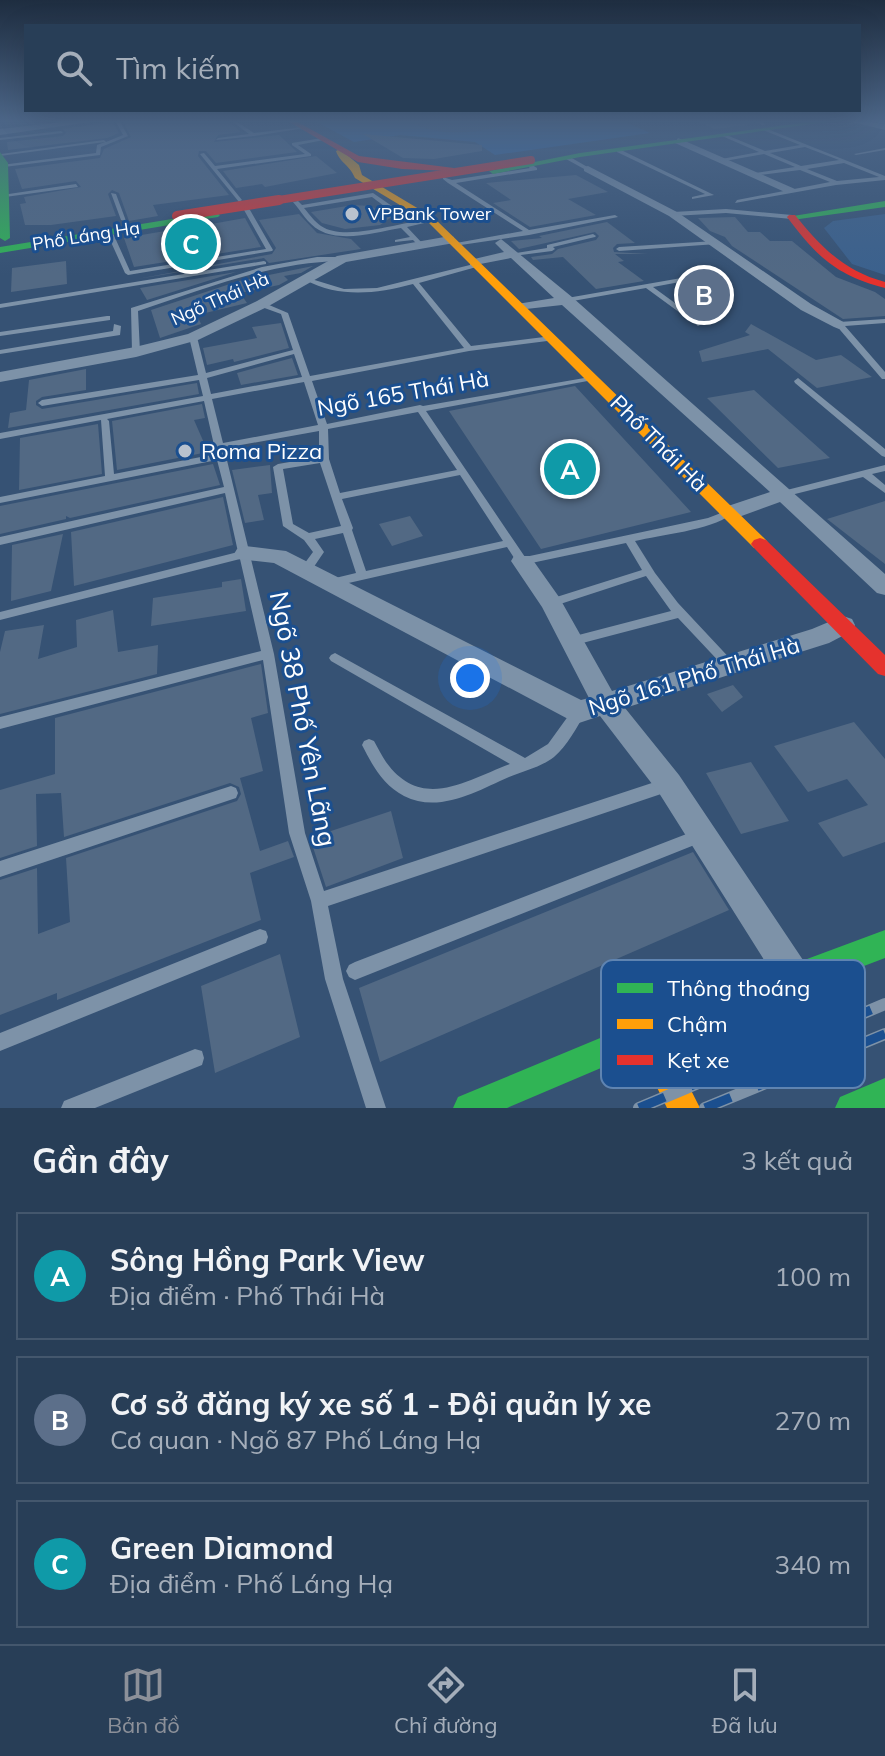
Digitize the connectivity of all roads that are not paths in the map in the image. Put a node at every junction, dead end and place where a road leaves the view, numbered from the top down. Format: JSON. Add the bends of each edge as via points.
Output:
{"nodes":[{"id":1,"x":30,"y":172,"type":"edge"},
{"id":2,"x":217,"y":172,"type":"edge"},
{"id":3,"x":357,"y":172,"type":"edge"},
{"id":4,"x":372,"y":172,"type":"edge"},
{"id":5,"x":429,"y":172,"type":"edge"},
{"id":6,"x":466,"y":172,"type":"edge"},
{"id":7,"x":467,"y":172,"type":"edge"},
{"id":8,"x":471,"y":172,"type":"edge"},
{"id":9,"x":598,"y":172,"type":"edge"},
{"id":10,"x":662,"y":172,"type":"edge"},
{"id":11,"x":747,"y":172,"type":"edge"},
{"id":12,"x":777,"y":172,"type":"edge"},
{"id":13,"x":810,"y":172,"type":"edge"},
{"id":14,"x":444,"y":175,"type":"junction"},
{"id":15,"x":755,"y":175,"type":"junction"},
{"id":16,"x":885,"y":178,"type":"edge"},
{"id":17,"x":2,"y":179,"type":"edge"},
{"id":18,"x":384,"y":183,"type":"junction"},
{"id":19,"x":836,"y":183,"type":"junction"},
{"id":20,"x":76,"y":186,"type":"dead end"},
{"id":21,"x":342,"y":190,"type":"junction"},
{"id":22,"x":791,"y":191,"type":"junction"},
{"id":23,"x":113,"y":194,"type":"dead end"},
{"id":24,"x":694,"y":198,"type":"dead end"},
{"id":25,"x":737,"y":202,"type":"dead end"},
{"id":26,"x":298,"y":204,"type":"junction"},
{"id":27,"x":885,"y":204,"type":"edge"},
{"id":28,"x":243,"y":205,"type":"junction"},
{"id":29,"x":673,"y":214,"type":"junction"},
{"id":30,"x":615,"y":217,"type":"dead end"},
{"id":31,"x":792,"y":217,"type":"junction"},
{"id":32,"x":431,"y":220,"type":"junction"},
{"id":33,"x":128,"y":224,"type":"junction"},
{"id":34,"x":402,"y":225,"type":"junction"},
{"id":35,"x":109,"y":231,"type":"junction"},
{"id":36,"x":529,"y":233,"type":"junction"},
{"id":37,"x":593,"y":236,"type":"dead end"},
{"id":38,"x":397,"y":241,"type":"dead end"},
{"id":39,"x":418,"y":242,"type":"junction"},
{"id":40,"x":453,"y":242,"type":"junction"},
{"id":41,"x":715,"y":243,"type":"junction"},
{"id":42,"x":2,"y":244,"type":"edge"},
{"id":43,"x":507,"y":249,"type":"junction"},
{"id":44,"x":619,"y":249,"type":"dead end"},
{"id":45,"x":342,"y":259,"type":"junction"},
{"id":46,"x":264,"y":263,"type":"dead end"},
{"id":47,"x":0,"y":264,"type":"edge"},
{"id":48,"x":476,"y":264,"type":"junction"},
{"id":49,"x":710,"y":275,"type":"dead end"},
{"id":50,"x":308,"y":280,"type":"junction"},
{"id":51,"x":415,"y":282,"type":"junction"},
{"id":52,"x":101,"y":284,"type":"dead end"},
{"id":53,"x":885,"y":285,"type":"edge"},
{"id":54,"x":647,"y":286,"type":"junction"},
{"id":55,"x":0,"y":298,"type":"edge"},
{"id":56,"x":567,"y":300,"type":"junction"},
{"id":57,"x":262,"y":304,"type":"junction"},
{"id":58,"x":0,"y":306,"type":"edge"},
{"id":59,"x":522,"y":307,"type":"junction"},
{"id":60,"x":107,"y":318,"type":"dead end"},
{"id":61,"x":885,"y":321,"type":"edge"},
{"id":62,"x":698,"y":324,"type":"dead end"},
{"id":63,"x":839,"y":324,"type":"junction"},
{"id":64,"x":118,"y":333,"type":"dead end"},
{"id":65,"x":0,"y":334,"type":"edge"},
{"id":66,"x":193,"y":337,"type":"junction"},
{"id":67,"x":552,"y":338,"type":"junction"},
{"id":68,"x":469,"y":349,"type":"junction"},
{"id":69,"x":298,"y":351,"type":"junction"},
{"id":70,"x":0,"y":352,"type":"edge"},
{"id":71,"x":136,"y":352,"type":"junction"},
{"id":72,"x":0,"y":377,"type":"edge"},
{"id":73,"x":202,"y":377,"type":"junction"},
{"id":74,"x":885,"y":377,"type":"edge"},
{"id":75,"x":308,"y":378,"type":"junction"},
{"id":76,"x":593,"y":378,"type":"junction"},
{"id":77,"x":798,"y":381,"type":"dead end"},
{"id":78,"x":208,"y":399,"type":"junction"},
{"id":79,"x":42,"y":403,"type":"dead end"},
{"id":80,"x":420,"y":408,"type":"junction"},
{"id":81,"x":105,"y":421,"type":"dead end"},
{"id":82,"x":323,"y":426,"type":"junction"},
{"id":83,"x":0,"y":436,"type":"edge"},
{"id":84,"x":220,"y":451,"type":"junction"},
{"id":85,"x":885,"y":454,"type":"edge"},
{"id":86,"x":324,"y":459,"type":"junction"},
{"id":87,"x":885,"y":468,"type":"edge"},
{"id":88,"x":462,"y":472,"type":"junction"},
{"id":89,"x":864,"y":473,"type":"junction"},
{"id":90,"x":110,"y":479,"type":"junction"},
{"id":91,"x":229,"y":489,"type":"junction"},
{"id":92,"x":885,"y":490,"type":"edge"},
{"id":93,"x":783,"y":494,"type":"junction"},
{"id":94,"x":338,"y":497,"type":"junction"},
{"id":95,"x":0,"y":500,"type":"edge"},
{"id":96,"x":729,"y":513,"type":"junction"},
{"id":97,"x":348,"y":528,"type":"junction"},
{"id":98,"x":308,"y":537,"type":"junction"},
{"id":99,"x":629,"y":539,"type":"junction"},
{"id":100,"x":0,"y":541,"type":"edge"},
{"id":101,"x":516,"y":552,"type":"junction"},
{"id":102,"x":245,"y":554,"type":"junction"},
{"id":103,"x":305,"y":571,"type":"junction"},
{"id":104,"x":647,"y":572,"type":"junction"},
{"id":105,"x":362,"y":576,"type":"junction"},
{"id":106,"x":331,"y":583,"type":"junction"},
{"id":107,"x":885,"y":587,"type":"edge"},
{"id":108,"x":551,"y":603,"type":"junction"},
{"id":109,"x":677,"y":614,"type":"junction"},
{"id":110,"x":0,"y":616,"type":"edge"},
{"id":111,"x":843,"y":625,"type":"junction"},
{"id":112,"x":571,"y":641,"type":"junction"},
{"id":113,"x":268,"y":654,"type":"junction"},
{"id":114,"x":335,"y":658,"type":"dead end"},
{"id":115,"x":730,"y":665,"type":"junction"},
{"id":116,"x":885,"y":668,"type":"edge"},
{"id":117,"x":593,"y":708,"type":"junction"},
{"id":118,"x":0,"y":723,"type":"edge"},
{"id":119,"x":369,"y":745,"type":"dead end"},
{"id":120,"x":523,"y":764,"type":"junction"},
{"id":121,"x":669,"y":784,"type":"junction"},
{"id":122,"x":231,"y":793,"type":"dead end"},
{"id":123,"x":702,"y":835,"type":"junction"},
{"id":124,"x":0,"y":869,"type":"edge"},
{"id":125,"x":319,"y":901,"type":"junction"},
{"id":126,"x":260,"y":937,"type":"dead end"},
{"id":127,"x":885,"y":944,"type":"edge"},
{"id":128,"x":783,"y":960,"type":"edge"},
{"id":129,"x":843,"y":960,"type":"edge"},
{"id":130,"x":355,"y":971,"type":"dead end"},
{"id":131,"x":0,"y":1042,"type":"edge"},
{"id":132,"x":601,"y":1053,"type":"edge"},
{"id":133,"x":195,"y":1058,"type":"dead end"},
{"id":134,"x":674,"y":1088,"type":"edge"},
{"id":135,"x":885,"y":1094,"type":"edge"},
{"id":136,"x":71,"y":1108,"type":"edge"},
{"id":137,"x":376,"y":1108,"type":"edge"},
{"id":138,"x":469,"y":1108,"type":"edge"},
{"id":139,"x":684,"y":1108,"type":"edge"},
{"id":140,"x":851,"y":1108,"type":"edge"}],
"edges":[{"from":1,"to":17,"type":"lane"},
{"from":2,"to":28,"type":"lane"},
{"from":3,"to":18,"type":"main road"},
{"from":4,"to":18,"type":"main road"},
{"from":5,"to":14,"type":"main road"},
{"from":6,"to":14,"type":"main road","name":"Phố Láng Hạ"},
{"from":7,"to":33,"type":"main road","bridge":true},
{"from":8,"to":14,"type":"main road","name":"Phố Láng Hạ"},
{"from":9,"to":29,"type":"street"},
{"from":10,"to":24,"type":"lane","via":[[711,195]]},
{"from":11,"to":15,"type":"street"},
{"from":12,"to":15,"type":"lane"},
{"from":13,"to":19,"type":"lane"},
{"from":14,"to":18,"type":"main road","name":"Phố Láng Hạ"},
{"from":14,"to":36,"type":"lane"},
{"from":15,"to":22,"type":"street"},
{"from":16,"to":19,"type":"lane"},
{"from":17,"to":20,"type":"lane"},
{"from":17,"to":42,"type":"main road"},
{"from":18,"to":21,"type":"main road","name":"Phố Láng Hạ"},
{"from":18,"to":32,"type":"main road","name":"Phố Thái Hà","via":[[435,211]]},
{"from":19,"to":22,"type":"lane"},
{"from":21,"to":26,"type":"main road","name":"Phố Láng Hạ"},
{"from":21,"to":28,"type":"main road","name":"Phố Láng Hạ"},
{"from":22,"to":25,"type":"lane"},
{"from":23,"to":33,"type":"lane"},
{"from":26,"to":28,"type":"main road","name":"Phố Láng Hạ"},
{"from":26,"to":32,"type":"lane","via":[[373,195],[404,217]]},
{"from":26,"to":34,"type":"lane","via":[[325,232]]},
{"from":27,"to":31,"type":"main road"},
{"from":28,"to":33,"type":"main road","name":"Phố Láng Hạ"},
{"from":28,"to":35,"type":"lane","via":[[270,250],[128,273]]},
{"from":29,"to":31,"type":"lane","via":[[726,211]]},
{"from":29,"to":41,"type":"street"},
{"from":30,"to":36,"type":"lane"},
{"from":31,"to":53,"type":"main road","via":[[838,272]]},
{"from":32,"to":34,"type":"lane"},
{"from":32,"to":40,"type":"main road","name":"Phố Thái Hà"},
{"from":33,"to":35,"type":"main road","name":"Phố Láng Hạ"},
{"from":33,"to":42,"type":"main road","name":"Phố Láng Hạ"},
{"from":34,"to":39,"type":"lane"},
{"from":35,"to":42,"type":"main road","name":"Phố Láng Hạ"},
{"from":36,"to":40,"type":"lane"},
{"from":37,"to":43,"type":"lane","via":[[549,246],[552,249]]},
{"from":38,"to":39,"type":"lane"},
{"from":39,"to":40,"type":"street","name":"Ngõ Thái Hà"},
{"from":39,"to":45,"type":"street","name":"Ngõ Thái Hà"},
{"from":40,"to":48,"type":"main road","name":"Phố Thái Hà"},
{"from":41,"to":44,"type":"lane"},
{"from":41,"to":63,"type":"street"},
{"from":42,"to":47,"type":"main road"},
{"from":43,"to":48,"type":"street"},
{"from":43,"to":56,"type":"street","name":"Phố Thái Hà"},
{"from":45,"to":50,"type":"street","name":"Ngõ Thái Hà"},
{"from":45,"to":71,"type":"lane","via":[[262,270],[134,310]]},
{"from":46,"to":58,"type":"lane"},
{"from":48,"to":51,"type":"lane"},
{"from":48,"to":59,"type":"main road","name":"Phố Thái Hà"},
{"from":49,"to":54,"type":"lane"},
{"from":50,"to":51,"type":"lane","via":[[343,291]]},
{"from":50,"to":57,"type":"street","name":"Ngõ Thái Hà"},
{"from":51,"to":68,"type":"lane"},
{"from":52,"to":55,"type":"lane"},
{"from":54,"to":56,"type":"lane"},
{"from":54,"to":62,"type":"lane"},
{"from":56,"to":59,"type":"street"},
{"from":56,"to":93,"type":"street","name":"Phố Thái Hà"},
{"from":57,"to":66,"type":"street","name":"Ngõ Thái Hà"},
{"from":57,"to":69,"type":"lane","via":[[284,313]]},
{"from":59,"to":67,"type":"main road","name":"Phố Thái Hà"},
{"from":60,"to":65,"type":"lane"},
{"from":61,"to":63,"type":"lane"},
{"from":63,"to":74,"type":"lane"},
{"from":64,"to":70,"type":"lane"},
{"from":66,"to":71,"type":"street","name":"Ngõ Thái Hà"},
{"from":66,"to":73,"type":"lane","name":"Ngõ 38 Phố Yên Lãng"},
{"from":67,"to":68,"type":"lane"},
{"from":67,"to":76,"type":"main road","name":"Phố Thái Hà"},
{"from":68,"to":75,"type":"lane"},
{"from":69,"to":73,"type":"lane"},
{"from":69,"to":75,"type":"lane"},
{"from":71,"to":72,"type":"street","name":"Ngõ Thái Hà"},
{"from":73,"to":78,"type":"lane","name":"Ngõ 38 Phố Yên Lãng"},
{"from":73,"to":79,"type":"lane"},
{"from":75,"to":78,"type":"lane"},
{"from":75,"to":82,"type":"lane"},
{"from":76,"to":80,"type":"lane","name":"Ngõ 165 Thái Hà"},
{"from":76,"to":96,"type":"main road","name":"Phố Thái Hà"},
{"from":77,"to":85,"type":"lane"},
{"from":78,"to":83,"type":"lane"},
{"from":78,"to":84,"type":"lane","name":"Ngõ 38 Phố Yên Lãng"},
{"from":80,"to":82,"type":"lane","name":"Ngõ 165 Thái Hà"},
{"from":80,"to":88,"type":"lane"},
{"from":81,"to":90,"type":"lane"},
{"from":82,"to":84,"type":"lane","name":"Ngõ 165 Thái Hà"},
{"from":82,"to":86,"type":"lane"},
{"from":84,"to":90,"type":"lane","name":"Ngõ 165 Thái Hà"},
{"from":84,"to":91,"type":"lane","name":"Ngõ 38 Phố Yên Lãng"},
{"from":86,"to":94,"type":"lane"},
{"from":86,"to":98,"type":"lane","via":[[278,467],[288,526]]},
{"from":87,"to":89,"type":"lane"},
{"from":88,"to":94,"type":"lane"},
{"from":88,"to":101,"type":"lane"},
{"from":89,"to":92,"type":"lane"},
{"from":89,"to":93,"type":"lane"},
{"from":90,"to":95,"type":"lane","name":"Ngõ 165 Thái Hà"},
{"from":91,"to":100,"type":"lane"},
{"from":91,"to":102,"type":"lane","name":"Ngõ 38 Phố Yên Lãng"},
{"from":93,"to":96,"type":"street"},
{"from":93,"to":107,"type":"street","name":"Phố Thái Hà"},
{"from":94,"to":97,"type":"lane"},
{"from":96,"to":99,"type":"lane"},
{"from":96,"to":111,"type":"main road","name":"Phố Thái Hà"},
{"from":97,"to":98,"type":"lane"},
{"from":97,"to":105,"type":"lane"},
{"from":98,"to":103,"type":"lane","via":[[319,552]]},
{"from":99,"to":101,"type":"lane"},
{"from":99,"to":104,"type":"lane"},
{"from":101,"to":105,"type":"lane"},
{"from":101,"to":108,"type":"street"},
{"from":102,"to":103,"type":"street","name":"Ngõ 161 Phố Thái Hà","via":[[278,556]]},
{"from":102,"to":110,"type":"lane"},
{"from":102,"to":113,"type":"lane","name":"Ngõ 38 Phố Yên Lãng"},
{"from":103,"to":106,"type":"street","name":"Ngõ 161 Phố Thái Hà"},
{"from":104,"to":108,"type":"lane"},
{"from":104,"to":109,"type":"lane"},
{"from":105,"to":106,"type":"lane"},
{"from":106,"to":117,"type":"street","name":"Ngõ 161 Phố Thái Hà"},
{"from":108,"to":112,"type":"street"},
{"from":109,"to":112,"type":"lane"},
{"from":109,"to":115,"type":"lane"},
{"from":111,"to":115,"type":"street","name":"Ngõ 161 Phố Thái Hà"},
{"from":111,"to":116,"type":"main road","name":"Phố Thái Hà"},
{"from":112,"to":117,"type":"street"},
{"from":113,"to":118,"type":"lane"},
{"from":113,"to":125,"type":"lane","name":"Ngõ 38 Phố Yên Lãng","via":[[297,833]]},
{"from":114,"to":120,"type":"lane"},
{"from":115,"to":117,"type":"street","name":"Ngõ 161 Phố Thái Hà"},
{"from":117,"to":120,"type":"lane","via":[[549,752]]},
{"from":117,"to":121,"type":"street"},
{"from":119,"to":120,"type":"lane","via":[[381,770],[420,796],[474,787]]},
{"from":121,"to":123,"type":"street"},
{"from":121,"to":125,"type":"lane"},
{"from":122,"to":124,"type":"lane"},
{"from":123,"to":128,"type":"street"},
{"from":123,"to":130,"type":"lane"},
{"from":125,"to":137,"type":"lane","name":"Ngõ 38 Phố Yên Lãng","via":[[334,979]]},
{"from":126,"to":131,"type":"lane"},
{"from":127,"to":129,"type":"main road"},
{"from":132,"to":138,"type":"main road"},
{"from":133,"to":136,"type":"lane"},
{"from":134,"to":139,"type":"main road"},
{"from":135,"to":140,"type":"main road"}]}
